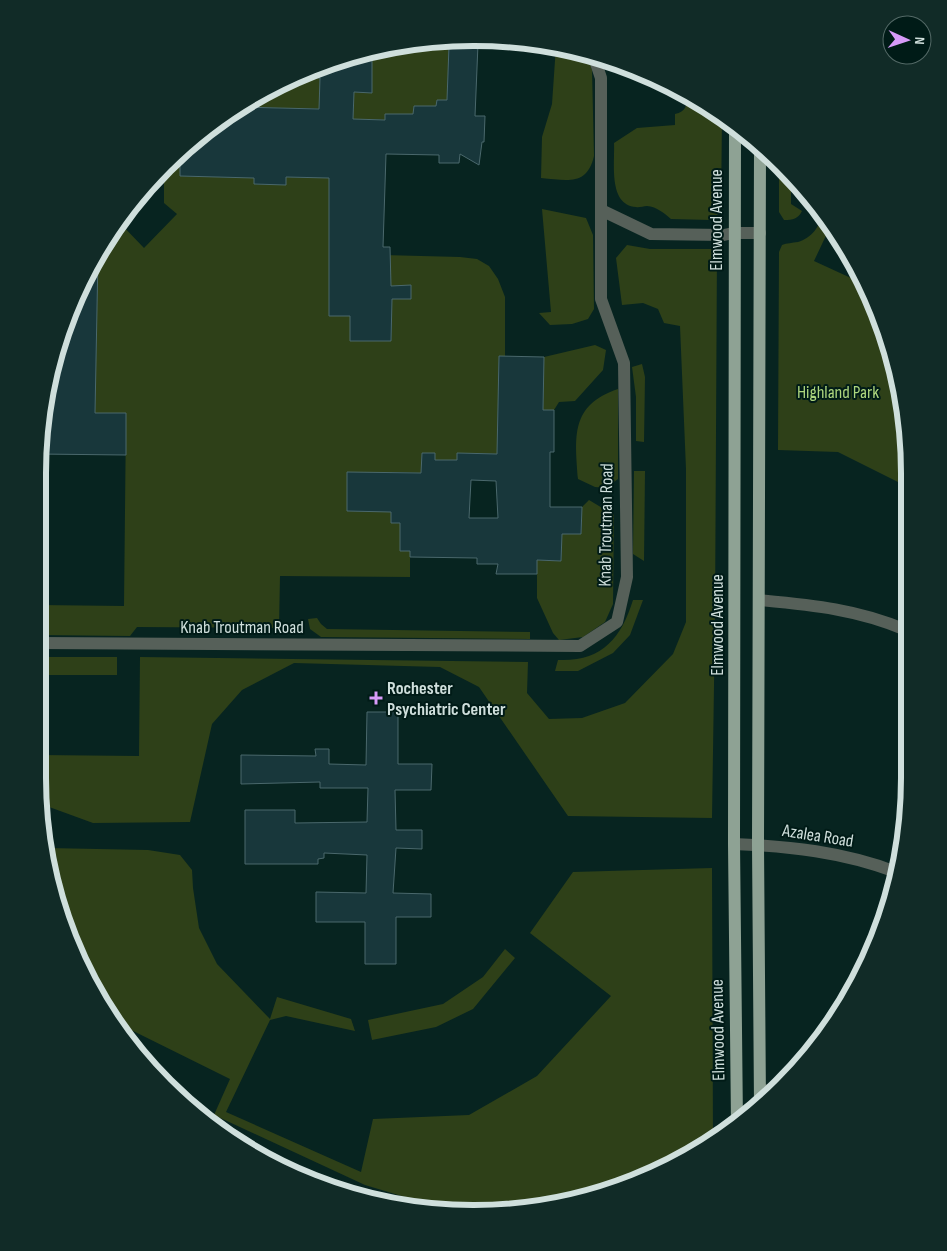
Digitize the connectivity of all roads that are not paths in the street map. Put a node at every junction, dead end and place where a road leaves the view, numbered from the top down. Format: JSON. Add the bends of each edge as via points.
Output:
{"nodes":[{"id":1,"x":597,"y":65,"type":"edge"},
{"id":2,"x":735,"y":136,"type":"edge"},
{"id":3,"x":760,"y":157,"type":"edge"},
{"id":4,"x":601,"y":210,"type":"junction"},
{"id":5,"x":760,"y":232,"type":"junction"},
{"id":6,"x":733,"y":233,"type":"junction"},
{"id":7,"x":759,"y":600,"type":"junction"},
{"id":8,"x":901,"y":628,"type":"edge"},
{"id":9,"x":46,"y":643,"type":"edge"},
{"id":10,"x":734,"y":844,"type":"junction"},
{"id":11,"x":758,"y":845,"type":"junction"},
{"id":12,"x":891,"y":870,"type":"edge"},
{"id":13,"x":760,"y":1090,"type":"junction"},
{"id":14,"x":765,"y":1090,"type":"edge"},
{"id":15,"x":760,"y":1094,"type":"edge"},
{"id":16,"x":736,"y":1114,"type":"edge"}],
"edges":[{"from":1,"to":4,"type":"street","name":"Knab Troutman Road","via":[[602,78]]},
{"from":2,"to":6,"type":"main road","name":"Elmwood Avenue"},
{"from":3,"to":5,"type":"main road"},
{"from":4,"to":6,"type":"street","via":[[651,234]]},
{"from":4,"to":9,"type":"street","name":"Knab Troutman Road","via":[[601,299],[624,363],[627,577],[617,622],[580,646]]},
{"from":5,"to":6,"type":"street"},
{"from":5,"to":7,"type":"main road"},
{"from":6,"to":10,"type":"main road","name":"Elmwood Avenue"},
{"from":7,"to":8,"type":"street","via":[[838,609]]},
{"from":7,"to":11,"type":"main road"},
{"from":10,"to":11,"type":"street","name":"Azalea Road"},
{"from":10,"to":16,"type":"main road","name":"Elmwood Avenue"},
{"from":11,"to":12,"type":"street","name":"Azalea Road","via":[[833,854]]},
{"from":11,"to":13,"type":"main road"},
{"from":13,"to":14,"type":"street"},
{"from":13,"to":15,"type":"main road"}]}
